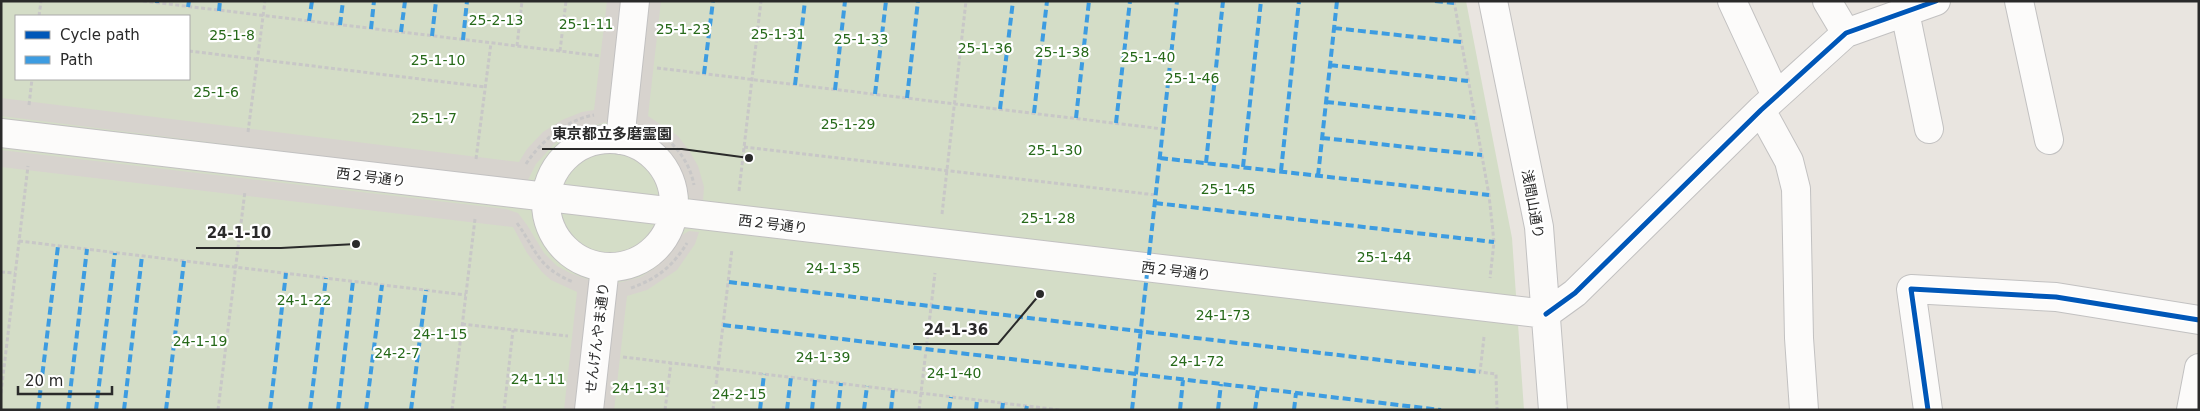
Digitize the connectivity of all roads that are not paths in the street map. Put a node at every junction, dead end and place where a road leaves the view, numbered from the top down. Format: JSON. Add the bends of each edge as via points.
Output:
{"nodes":[{"id":1,"x":635,"y":1,"type":"edge"},
{"id":2,"x":1494,"y":1,"type":"edge"},
{"id":3,"x":1732,"y":1,"type":"edge"},
{"id":4,"x":1827,"y":1,"type":"edge"},
{"id":5,"x":1936,"y":1,"type":"edge"},
{"id":6,"x":2019,"y":1,"type":"edge"},
{"id":7,"x":1905,"y":12,"type":"junction"},
{"id":8,"x":1846,"y":34,"type":"junction"},
{"id":9,"x":1768,"y":103,"type":"junction"},
{"id":10,"x":1929,"y":129,"type":"dead end"},
{"id":11,"x":1,"y":133,"type":"edge"},
{"id":12,"x":620,"y":140,"type":"junction"},
{"id":13,"x":2049,"y":140,"type":"dead end"},
{"id":14,"x":546,"y":198,"type":"junction"},
{"id":15,"x":674,"y":213,"type":"junction"},
{"id":16,"x":605,"y":267,"type":"junction"},
{"id":17,"x":1546,"y":314,"type":"junction"},
{"id":18,"x":2199,"y":320,"type":"edge"},
{"id":19,"x":2199,"y":368,"type":"edge"},
{"id":20,"x":589,"y":410,"type":"edge"},
{"id":21,"x":1553,"y":410,"type":"edge"},
{"id":22,"x":1804,"y":410,"type":"edge"},
{"id":23,"x":1928,"y":410,"type":"edge"},
{"id":24,"x":2191,"y":410,"type":"edge"}],
"edges":[{"from":1,"to":12,"type":"street"},
{"from":2,"to":17,"type":"street","name":"浅間山通り","via":[[1539,227]]},
{"from":3,"to":9,"type":"street"},
{"from":4,"to":8,"type":"street"},
{"from":5,"to":7,"type":"street"},
{"from":6,"to":13,"type":"street"},
{"from":7,"to":8,"type":"street"},
{"from":7,"to":10,"type":"street"},
{"from":8,"to":9,"type":"street"},
{"from":9,"to":17,"type":"street","via":[[1575,293]]},
{"from":9,"to":22,"type":"street","via":[[1796,189]]},
{"from":11,"to":14,"type":"street","name":"西２号通り"},
{"from":12,"to":14,"type":"street","via":[[598,140],[579,147],[562,160],[550,178]]},
{"from":12,"to":15,"type":"street","via":[[639,146],[655,157],[667,174],[674,193]]},
{"from":14,"to":15,"type":"street","name":"西２号通り"},
{"from":14,"to":16,"type":"street","via":[[547,218],[555,238],[568,253],[586,263]]},
{"from":15,"to":16,"type":"street","via":[[658,246],[643,258],[625,266]]},
{"from":15,"to":17,"type":"street","name":"西２号通り"},
{"from":16,"to":20,"type":"street","name":"せんげんやま通り"},
{"from":17,"to":21,"type":"street","name":"浅間山通り"},
{"from":18,"to":23,"type":"street","via":[[2056,297],[1912,289]]},
{"from":19,"to":24,"type":"street"}]}
